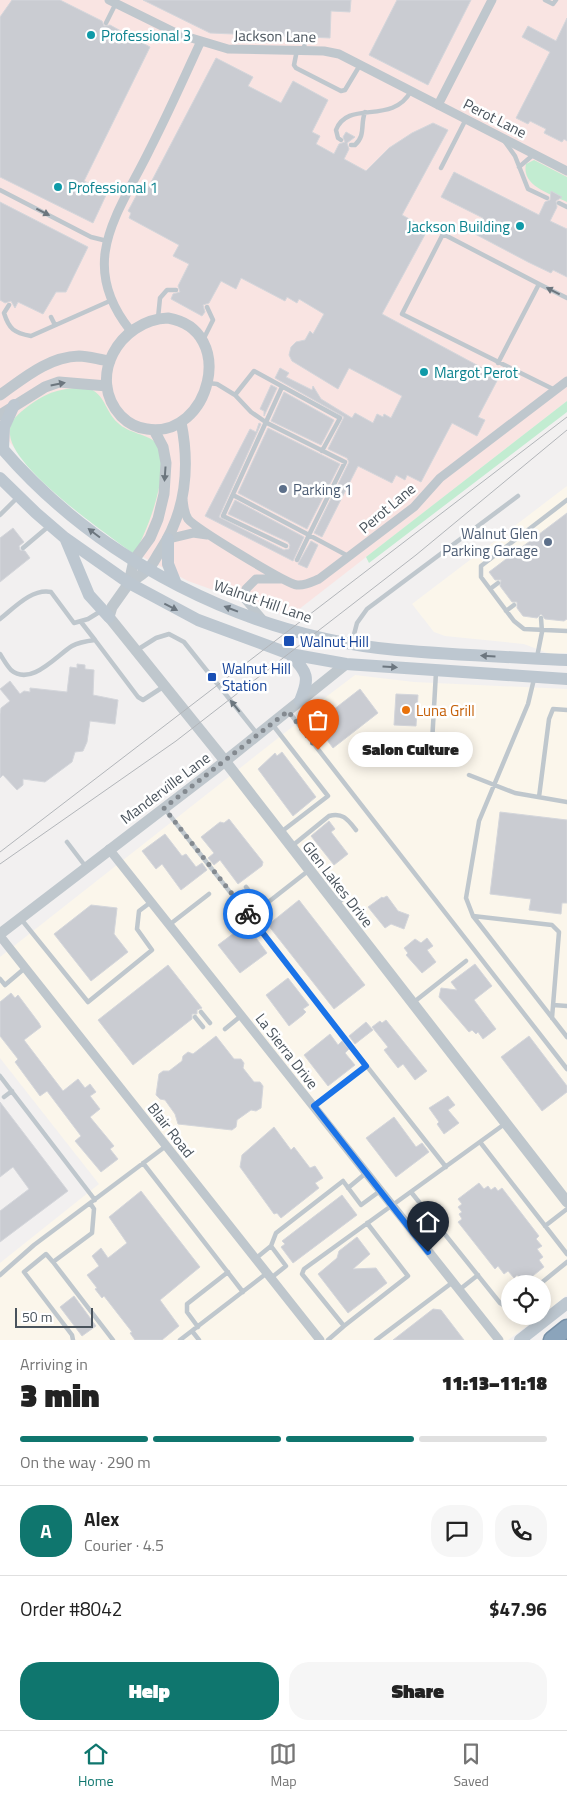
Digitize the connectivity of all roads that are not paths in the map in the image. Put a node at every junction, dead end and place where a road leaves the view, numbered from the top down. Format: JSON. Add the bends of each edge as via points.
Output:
{"nodes":[{"id":1,"x":492,"y":0,"type":"edge"},
{"id":2,"x":545,"y":0,"type":"edge"},
{"id":3,"x":556,"y":0,"type":"edge"},
{"id":4,"x":114,"y":1,"type":"edge"},
{"id":5,"x":106,"y":23,"type":"dead end"},
{"id":6,"x":305,"y":37,"type":"dead end"},
{"id":7,"x":200,"y":42,"type":"junction"},
{"id":8,"x":300,"y":50,"type":"junction"},
{"id":9,"x":360,"y":65,"type":"junction"},
{"id":10,"x":411,"y":91,"type":"junction"},
{"id":11,"x":438,"y":105,"type":"junction"},
{"id":12,"x":365,"y":112,"type":"junction"},
{"id":13,"x":466,"y":119,"type":"junction"},
{"id":14,"x":500,"y":136,"type":"junction"},
{"id":15,"x":341,"y":140,"type":"dead end"},
{"id":16,"x":351,"y":145,"type":"dead end"},
{"id":17,"x":535,"y":154,"type":"junction"},
{"id":18,"x":519,"y":167,"type":"junction"},
{"id":19,"x":441,"y":168,"type":"dead end"},
{"id":20,"x":567,"y":170,"type":"edge"},
{"id":21,"x":0,"y":190,"type":"edge"},
{"id":22,"x":547,"y":198,"type":"dead end"},
{"id":23,"x":559,"y":203,"type":"dead end"},
{"id":24,"x":567,"y":207,"type":"edge"},
{"id":25,"x":107,"y":242,"type":"junction"},
{"id":26,"x":539,"y":284,"type":"junction"},
{"id":27,"x":176,"y":290,"type":"dead end"},
{"id":28,"x":567,"y":298,"type":"edge"},
{"id":29,"x":112,"y":300,"type":"junction"},
{"id":30,"x":9,"y":305,"type":"dead end"},
{"id":31,"x":207,"y":307,"type":"dead end"},
{"id":32,"x":51,"y":317,"type":"dead end"},
{"id":33,"x":158,"y":318,"type":"junction"},
{"id":34,"x":55,"y":325,"type":"junction"},
{"id":35,"x":130,"y":330,"type":"junction"},
{"id":36,"x":203,"y":340,"type":"junction"},
{"id":37,"x":110,"y":361,"type":"junction"},
{"id":38,"x":498,"y":363,"type":"junction"},
{"id":39,"x":567,"y":380,"type":"edge"},
{"id":40,"x":208,"y":383,"type":"junction"},
{"id":41,"x":107,"y":386,"type":"junction"},
{"id":42,"x":282,"y":387,"type":"junction"},
{"id":43,"x":555,"y":390,"type":"junction"},
{"id":44,"x":0,"y":395,"type":"edge"},
{"id":45,"x":235,"y":395,"type":"junction"},
{"id":46,"x":14,"y":405,"type":"junction"},
{"id":47,"x":0,"y":415,"type":"edge"},
{"id":48,"x":181,"y":422,"type":"junction"},
{"id":49,"x":267,"y":423,"type":"junction"},
{"id":50,"x":154,"y":430,"type":"junction"},
{"id":51,"x":1,"y":447,"type":"edge"},
{"id":52,"x":322,"y":450,"type":"junction"},
{"id":53,"x":0,"y":478,"type":"edge"},
{"id":54,"x":233,"y":495,"type":"junction"},
{"id":55,"x":518,"y":496,"type":"dead end"},
{"id":56,"x":18,"y":497,"type":"junction"},
{"id":57,"x":183,"y":497,"type":"junction"},
{"id":58,"x":566,"y":502,"type":"edge"},
{"id":59,"x":0,"y":514,"type":"edge"},
{"id":60,"x":50,"y":525,"type":"junction"},
{"id":61,"x":211,"y":535,"type":"junction"},
{"id":62,"x":309,"y":535,"type":"junction"},
{"id":63,"x":65,"y":538,"type":"junction"},
{"id":64,"x":168,"y":539,"type":"junction"},
{"id":65,"x":286,"y":546,"type":"dead end"},
{"id":66,"x":23,"y":548,"type":"dead end"},
{"id":67,"x":349,"y":556,"type":"junction"},
{"id":68,"x":134,"y":560,"type":"junction"},
{"id":69,"x":297,"y":560,"type":"dead end"},
{"id":70,"x":148,"y":569,"type":"junction"},
{"id":71,"x":284,"y":579,"type":"junction"},
{"id":72,"x":129,"y":583,"type":"junction"},
{"id":73,"x":498,"y":583,"type":"dead end"},
{"id":74,"x":176,"y":584,"type":"junction"},
{"id":75,"x":490,"y":589,"type":"junction"},
{"id":76,"x":514,"y":605,"type":"dead end"},
{"id":77,"x":506,"y":611,"type":"junction"},
{"id":78,"x":105,"y":614,"type":"junction"},
{"id":79,"x":541,"y":618,"type":"dead end"},
{"id":80,"x":0,"y":619,"type":"edge"},
{"id":81,"x":81,"y":622,"type":"junction"},
{"id":82,"x":265,"y":622,"type":"junction"},
{"id":83,"x":567,"y":631,"type":"edge"},
{"id":84,"x":542,"y":632,"type":"junction"},
{"id":85,"x":95,"y":640,"type":"junction"},
{"id":86,"x":352,"y":644,"type":"junction"},
{"id":87,"x":136,"y":650,"type":"junction"},
{"id":88,"x":396,"y":650,"type":"junction"},
{"id":89,"x":0,"y":654,"type":"edge"},
{"id":90,"x":290,"y":654,"type":"junction"},
{"id":91,"x":537,"y":658,"type":"junction"},
{"id":92,"x":567,"y":660,"type":"edge"},
{"id":93,"x":346,"y":664,"type":"junction"},
{"id":94,"x":436,"y":670,"type":"junction"},
{"id":95,"x":534,"y":677,"type":"junction"},
{"id":96,"x":567,"y":679,"type":"edge"},
{"id":97,"x":164,"y":687,"type":"junction"},
{"id":98,"x":300,"y":701,"type":"junction"},
{"id":99,"x":567,"y":710,"type":"edge"},
{"id":100,"x":288,"y":711,"type":"junction"},
{"id":101,"x":272,"y":724,"type":"junction"},
{"id":102,"x":258,"y":735,"type":"junction"},
{"id":103,"x":432,"y":743,"type":"dead end"},
{"id":104,"x":225,"y":761,"type":"junction"},
{"id":105,"x":469,"y":775,"type":"dead end"},
{"id":106,"x":493,"y":785,"type":"junction"},
{"id":107,"x":539,"y":797,"type":"junction"},
{"id":108,"x":567,"y":802,"type":"edge"},
{"id":109,"x":164,"y":808,"type":"junction"},
{"id":110,"x":356,"y":830,"type":"dead end"},
{"id":111,"x":280,"y":833,"type":"junction"},
{"id":112,"x":68,"y":842,"type":"dead end"},
{"id":113,"x":291,"y":847,"type":"junction"},
{"id":114,"x":109,"y":849,"type":"junction"},
{"id":115,"x":86,"y":867,"type":"junction"},
{"id":116,"x":309,"y":870,"type":"junction"},
{"id":117,"x":246,"y":887,"type":"dead end"},
{"id":118,"x":209,"y":894,"type":"dead end"},
{"id":119,"x":346,"y":896,"type":"dead end"},
{"id":120,"x":151,"y":902,"type":"junction"},
{"id":121,"x":336,"y":905,"type":"junction"},
{"id":122,"x":474,"y":916,"type":"junction"},
{"id":123,"x":20,"y":918,"type":"junction"},
{"id":124,"x":169,"y":925,"type":"junction"},
{"id":125,"x":0,"y":935,"type":"edge"},
{"id":126,"x":466,"y":961,"type":"dead end"},
{"id":127,"x":25,"y":968,"type":"junction"},
{"id":128,"x":0,"y":979,"type":"edge"},
{"id":129,"x":412,"y":1004,"type":"junction"},
{"id":130,"x":553,"y":1005,"type":"junction"},
{"id":131,"x":567,"y":1006,"type":"edge"},
{"id":132,"x":201,"y":1012,"type":"dead end"},
{"id":133,"x":242,"y":1016,"type":"junction"},
{"id":134,"x":195,"y":1017,"type":"dead end"},
{"id":135,"x":552,"y":1018,"type":"junction"},
{"id":136,"x":210,"y":1023,"type":"dead end"},
{"id":137,"x":203,"y":1027,"type":"dead end"},
{"id":138,"x":226,"y":1029,"type":"dead end"},
{"id":139,"x":567,"y":1037,"type":"edge"},
{"id":140,"x":366,"y":1066,"type":"junction"},
{"id":141,"x":567,"y":1070,"type":"edge"},
{"id":142,"x":0,"y":1076,"type":"edge"},
{"id":143,"x":12,"y":1091,"type":"junction"},
{"id":144,"x":4,"y":1097,"type":"dead end"},
{"id":145,"x":314,"y":1106,"type":"junction"},
{"id":146,"x":506,"y":1123,"type":"junction"},
{"id":147,"x":480,"y":1142,"type":"junction"},
{"id":148,"x":166,"y":1146,"type":"junction"},
{"id":149,"x":143,"y":1163,"type":"junction"},
{"id":150,"x":446,"y":1167,"type":"junction"},
{"id":151,"x":366,"y":1173,"type":"junction"},
{"id":152,"x":348,"y":1188,"type":"junction"},
{"id":153,"x":380,"y":1191,"type":"junction"},
{"id":154,"x":411,"y":1192,"type":"junction"},
{"id":155,"x":95,"y":1200,"type":"junction"},
{"id":156,"x":567,"y":1202,"type":"edge"},
{"id":157,"x":90,"y":1203,"type":"junction"},
{"id":158,"x":392,"y":1205,"type":"junction"},
{"id":159,"x":567,"y":1209,"type":"edge"},
{"id":160,"x":367,"y":1223,"type":"junction"},
{"id":161,"x":545,"y":1226,"type":"junction"},
{"id":162,"x":271,"y":1246,"type":"junction"},
{"id":163,"x":567,"y":1254,"type":"edge"},
{"id":164,"x":255,"y":1258,"type":"junction"},
{"id":165,"x":53,"y":1262,"type":"junction"},
{"id":166,"x":567,"y":1262,"type":"edge"},
{"id":167,"x":228,"y":1272,"type":"junction"},
{"id":168,"x":0,"y":1275,"type":"edge"},
{"id":169,"x":478,"y":1275,"type":"junction"},
{"id":170,"x":551,"y":1275,"type":"edge"},
{"id":171,"x":269,"y":1276,"type":"junction"},
{"id":172,"x":453,"y":1282,"type":"junction"},
{"id":173,"x":459,"y":1290,"type":"junction"},
{"id":174,"x":243,"y":1292,"type":"junction"},
{"id":175,"x":501,"y":1304,"type":"edge"},
{"id":176,"x":567,"y":1304,"type":"edge"},
{"id":177,"x":344,"y":1326,"type":"junction"},
{"id":178,"x":198,"y":1327,"type":"junction"},
{"id":179,"x":567,"y":1328,"type":"edge"},
{"id":180,"x":192,"y":1331,"type":"junction"},
{"id":181,"x":73,"y":1340,"type":"edge"},
{"id":182,"x":113,"y":1340,"type":"edge"},
{"id":183,"x":180,"y":1340,"type":"edge"},
{"id":184,"x":199,"y":1340,"type":"edge"},
{"id":185,"x":320,"y":1340,"type":"edge"},
{"id":186,"x":328,"y":1340,"type":"edge"},
{"id":187,"x":376,"y":1340,"type":"edge"},
{"id":188,"x":498,"y":1340,"type":"edge"},
{"id":189,"x":520,"y":1340,"type":"edge"},
{"id":190,"x":552,"y":1340,"type":"edge"}],
"edges":[{"from":1,"to":11,"type":"street"},
{"from":2,"to":3,"type":"lane","via":[[553,4]]},
{"from":4,"to":5,"type":"lane"},
{"from":4,"to":7,"type":"street","name":"Jackson Lane","via":[[154,24]]},
{"from":6,"to":8,"type":"lane"},
{"from":7,"to":8,"type":"street","name":"Jackson Lane","via":[[248,51]]},
{"from":7,"to":25,"type":"street","via":[[150,151],[114,218]]},
{"from":8,"to":9,"type":"street","name":"Jackson Lane","via":[[332,52]]},
{"from":8,"to":9,"type":"lane","via":[[294,65],[296,68],[341,91],[345,90]]},
{"from":9,"to":10,"type":"street","name":"Jackson Lane"},
{"from":10,"to":11,"type":"street","name":"Jackson Lane"},
{"from":10,"to":12,"type":"lane","via":[[397,108]]},
{"from":11,"to":13,"type":"street","name":"Perot Lane"},
{"from":12,"to":15,"type":"lane","via":[[344,119],[336,134]]},
{"from":12,"to":16,"type":"lane","via":[[363,134],[355,145]]},
{"from":13,"to":14,"type":"street","name":"Perot Lane"},
{"from":13,"to":19,"type":"lane"},
{"from":14,"to":17,"type":"street","name":"Perot Lane"},
{"from":14,"to":18,"type":"lane"},
{"from":17,"to":18,"type":"lane"},
{"from":17,"to":20,"type":"street","name":"Perot Lane"},
{"from":18,"to":22,"type":"lane","via":[[528,189]]},
{"from":21,"to":25,"type":"lane","one_way":true},
{"from":23,"to":24,"type":"lane"},
{"from":25,"to":29,"type":"street","via":[[104,260]]},
{"from":28,"to":26,"type":"lane","one_way":true},
{"from":26,"to":38,"type":"lane"},
{"from":26,"to":38,"type":"lane","via":[[443,234],[402,314]]},
{"from":27,"to":33,"type":"lane","via":[[168,290],[160,298]]},
{"from":29,"to":34,"type":"lane"},
{"from":29,"to":35,"type":"street","via":[[116,312]]},
{"from":30,"to":34,"type":"lane","via":[[4,313],[9,328],[17,334],[31,336]]},
{"from":31,"to":36,"type":"lane","via":[[213,320]]},
{"from":32,"to":34,"type":"lane"},
{"from":33,"to":35,"type":"street"},
{"from":33,"to":36,"type":"street","via":[[179,320]]},
{"from":35,"to":37,"type":"street"},
{"from":36,"to":40,"type":"street","via":[[210,360]]},
{"from":37,"to":41,"type":"street"},
{"from":37,"to":44,"type":"street","via":[[80,356],[59,360]]},
{"from":38,"to":43,"type":"lane"},
{"from":39,"to":43,"type":"street","name":"Perot Lane"},
{"from":40,"to":45,"type":"lane","via":[[217,384]]},
{"from":40,"to":48,"type":"street","via":[[198,405]]},
{"from":46,"to":41,"type":"street","one_way":true,"via":[[59,382]]},
{"from":41,"to":50,"type":"street","via":[[110,399],[122,417],[130,424]]},
{"from":42,"to":45,"type":"lane","via":[[254,371]]},
{"from":42,"to":49,"type":"lane"},
{"from":42,"to":52,"type":"lane","via":[[340,418]]},
{"from":43,"to":67,"type":"street","name":"Perot Lane","via":[[440,478],[414,507]]},
{"from":45,"to":49,"type":"lane"},
{"from":46,"to":47,"type":"street"},
{"from":46,"to":51,"type":"main road","via":[[4,428]]},
{"from":48,"to":50,"type":"street"},
{"from":48,"to":57,"type":"street","via":[[186,462]]},
{"from":49,"to":52,"type":"lane"},
{"from":49,"to":54,"type":"lane"},
{"from":50,"to":68,"type":"street","one_way":true,"via":[[165,454],[164,494],[154,529]]},
{"from":68,"to":51,"type":"main road","name":"Walnut Hill Lane","one_way":true,"via":[[68,513]]},
{"from":52,"to":62,"type":"lane","via":[[345,462]]},
{"from":53,"to":56,"type":"main road"},
{"from":54,"to":62,"type":"lane"},
{"from":54,"to":65,"type":"lane","via":[[223,516]]},
{"from":55,"to":86,"type":"lane","via":[[367,609],[357,623]]},
{"from":56,"to":59,"type":"lane"},
{"from":56,"to":60,"type":"main road"},
{"from":57,"to":61,"type":"street","via":[[187,518]]},
{"from":57,"to":64,"type":"street"},
{"from":58,"to":75,"type":"lane","via":[[482,566],[481,577]]},
{"from":60,"to":63,"type":"main road"},
{"from":60,"to":66,"type":"lane"},
{"from":61,"to":64,"type":"street","via":[[193,533]]},
{"from":61,"to":71,"type":"street","name":"Perot Lane"},
{"from":62,"to":67,"type":"lane"},
{"from":62,"to":69,"type":"lane"},
{"from":63,"to":72,"type":"main road"},
{"from":63,"to":78,"type":"main road","via":[[89,595]]},
{"from":64,"to":70,"type":"street"},
{"from":64,"to":74,"type":"main road","via":[[168,564]]},
{"from":67,"to":71,"type":"street","name":"Perot Lane","via":[[308,584],[299,585]]},
{"from":68,"to":70,"type":"main road","name":"Walnut Hill Lane"},
{"from":68,"to":72,"type":"street"},
{"from":70,"to":72,"type":"street"},
{"from":70,"to":74,"type":"main road","name":"Walnut Hill Lane"},
{"from":71,"to":82,"type":"street","via":[[256,579],[246,589],[245,599]]},
{"from":72,"to":78,"type":"street"},
{"from":72,"to":90,"type":"main road","one_way":true,"via":[[198,620]]},
{"from":73,"to":75,"type":"lane"},
{"from":82,"to":74,"type":"main road","name":"Walnut Hill Lane","one_way":true,"via":[[197,596]]},
{"from":75,"to":77,"type":"lane"},
{"from":76,"to":77,"type":"lane"},
{"from":77,"to":84,"type":"lane","via":[[524,629]]},
{"from":78,"to":81,"type":"lane"},
{"from":78,"to":87,"type":"street","name":"Glen Lakes Drive"},
{"from":79,"to":84,"type":"lane"},
{"from":80,"to":81,"type":"lane","via":[[36,592],[44,590],[50,592],[74,623]]},
{"from":81,"to":85,"type":"lane"},
{"from":82,"to":86,"type":"main road","name":"Walnut Hill Lane"},
{"from":83,"to":84,"type":"lane"},
{"from":84,"to":91,"type":"lane"},
{"from":85,"to":89,"type":"lane","via":[[78,643],[36,672],[22,674],[12,670]]},
{"from":85,"to":97,"type":"lane","via":[[138,697],[143,700],[150,698]]},
{"from":86,"to":88,"type":"main road","name":"Walnut Hill Lane"},
{"from":87,"to":97,"type":"street","name":"Glen Lakes Drive"},
{"from":102,"to":87,"type":"lane","one_way":true,"via":[[184,642],[169,634]]},
{"from":91,"to":88,"type":"main road","name":"Walnut Hill Lane","one_way":true},
{"from":88,"to":93,"type":"main road","via":[[356,657]]},
{"from":90,"to":93,"type":"main road"},
{"from":90,"to":98,"type":"main road","via":[[306,673],[308,684]]},
{"from":91,"to":92,"type":"main road","name":"Walnut Hill Lane"},
{"from":91,"to":95,"type":"main road"},
{"from":93,"to":94,"type":"main road","one_way":true},
{"from":93,"to":98,"type":"street","name":"Manderville Lane"},
{"from":94,"to":95,"type":"main road"},
{"from":94,"to":103,"type":"lane"},
{"from":95,"to":96,"type":"main road"},
{"from":95,"to":106,"type":"lane","via":[[528,704]]},
{"from":97,"to":104,"type":"street","name":"Glen Lakes Drive"},
{"from":98,"to":100,"type":"street","name":"Manderville Lane"},
{"from":99,"to":107,"type":"lane","via":[[553,709],[549,719]]},
{"from":100,"to":101,"type":"street","name":"Manderville Lane"},
{"from":100,"to":141,"type":"lane"},
{"from":101,"to":102,"type":"street","name":"Manderville Lane"},
{"from":101,"to":111,"type":"lane","via":[[328,796]]},
{"from":102,"to":104,"type":"street","name":"Manderville Lane"},
{"from":104,"to":109,"type":"street","name":"Manderville Lane"},
{"from":104,"to":111,"type":"street","name":"Glen Lakes Drive"},
{"from":105,"to":106,"type":"lane"},
{"from":106,"to":107,"type":"lane","via":[[515,794]]},
{"from":106,"to":122,"type":"lane","via":[[479,821],[466,898]]},
{"from":107,"to":108,"type":"lane"},
{"from":109,"to":114,"type":"street","name":"Manderville Lane"},
{"from":109,"to":140,"type":"lane"},
{"from":110,"to":113,"type":"lane","via":[[346,818],[329,816]]},
{"from":111,"to":113,"type":"street","name":"Glen Lakes Drive"},
{"from":112,"to":115,"type":"lane"},
{"from":113,"to":116,"type":"street","name":"Glen Lakes Drive"},
{"from":114,"to":115,"type":"street","name":"Manderville Lane"},
{"from":114,"to":120,"type":"street","name":"La Sierra Drive"},
{"from":115,"to":123,"type":"street","name":"Manderville Lane"},
{"from":116,"to":117,"type":"lane","via":[[262,907]]},
{"from":116,"to":121,"type":"street","name":"Glen Lakes Drive"},
{"from":118,"to":124,"type":"lane"},
{"from":119,"to":121,"type":"lane"},
{"from":120,"to":123,"type":"lane","via":[[140,911],[137,928],[152,950],[88,1002]]},
{"from":120,"to":124,"type":"street","name":"La Sierra Drive"},
{"from":121,"to":129,"type":"street","name":"Glen Lakes Drive"},
{"from":122,"to":130,"type":"lane","via":[[552,925],[559,932]]},
{"from":122,"to":135,"type":"lane"},
{"from":123,"to":125,"type":"street","name":"Manderville Lane"},
{"from":124,"to":133,"type":"street","name":"La Sierra Drive"},
{"from":125,"to":127,"type":"street","name":"Blair Road"},
{"from":126,"to":129,"type":"lane"},
{"from":127,"to":128,"type":"lane","via":[[5,985]]},
{"from":127,"to":148,"type":"street","name":"Blair Road"},
{"from":129,"to":146,"type":"street","name":"Glen Lakes Drive"},
{"from":130,"to":131,"type":"lane"},
{"from":130,"to":135,"type":"lane"},
{"from":132,"to":136,"type":"lane"},
{"from":133,"to":138,"type":"lane"},
{"from":133,"to":145,"type":"street","name":"La Sierra Drive"},
{"from":134,"to":137,"type":"lane"},
{"from":135,"to":139,"type":"lane"},
{"from":140,"to":145,"type":"lane"},
{"from":140,"to":150,"type":"lane"},
{"from":142,"to":143,"type":"lane"},
{"from":143,"to":144,"type":"lane"},
{"from":143,"to":155,"type":"lane"},
{"from":145,"to":151,"type":"street","name":"La Sierra Drive"},
{"from":146,"to":147,"type":"lane"},
{"from":146,"to":156,"type":"street","name":"Glen Lakes Drive"},
{"from":147,"to":150,"type":"lane"},
{"from":147,"to":161,"type":"lane"},
{"from":148,"to":149,"type":"lane"},
{"from":148,"to":164,"type":"street","name":"Blair Road"},
{"from":149,"to":155,"type":"lane"},
{"from":149,"to":167,"type":"lane"},
{"from":150,"to":154,"type":"lane"},
{"from":151,"to":152,"type":"lane"},
{"from":151,"to":153,"type":"street","name":"La Sierra Drive"},
{"from":152,"to":153,"type":"lane","via":[[361,1204]]},
{"from":152,"to":162,"type":"lane","via":[[343,1181],[276,1233]]},
{"from":153,"to":158,"type":"street","name":"La Sierra Drive"},
{"from":154,"to":158,"type":"lane"},
{"from":154,"to":169,"type":"lane"},
{"from":155,"to":157,"type":"lane"},
{"from":157,"to":165,"type":"lane","via":[[94,1209],[92,1233]]},
{"from":157,"to":168,"type":"lane"},
{"from":158,"to":160,"type":"lane"},
{"from":158,"to":172,"type":"street","name":"La Sierra Drive"},
{"from":159,"to":161,"type":"lane"},
{"from":160,"to":177,"type":"lane","via":[[408,1276]]},
{"from":160,"to":177,"type":"lane","via":[[304,1269],[302,1274]]},
{"from":161,"to":163,"type":"lane"},
{"from":162,"to":164,"type":"lane"},
{"from":162,"to":171,"type":"lane","via":[[286,1266]]},
{"from":164,"to":171,"type":"street","name":"Blair Road"},
{"from":165,"to":181,"type":"lane","via":[[46,1254],[24,1272]]},
{"from":165,"to":182,"type":"lane"},
{"from":166,"to":170,"type":"lane"},
{"from":167,"to":174,"type":"lane"},
{"from":167,"to":178,"type":"lane","via":[[187,1304],[186,1312]]},
{"from":169,"to":173,"type":"lane"},
{"from":169,"to":175,"type":"lane"},
{"from":171,"to":174,"type":"lane"},
{"from":171,"to":185,"type":"street","name":"Blair Road"},
{"from":172,"to":173,"type":"street","name":"La Sierra Drive"},
{"from":172,"to":187,"type":"lane"},
{"from":173,"to":188,"type":"street","name":"La Sierra Drive"},
{"from":174,"to":178,"type":"lane"},
{"from":176,"to":189,"type":"main road"},
{"from":177,"to":186,"type":"lane"},
{"from":178,"to":180,"type":"lane"},
{"from":179,"to":190,"type":"highway"},
{"from":180,"to":183,"type":"lane"},
{"from":180,"to":184,"type":"lane"}]}
